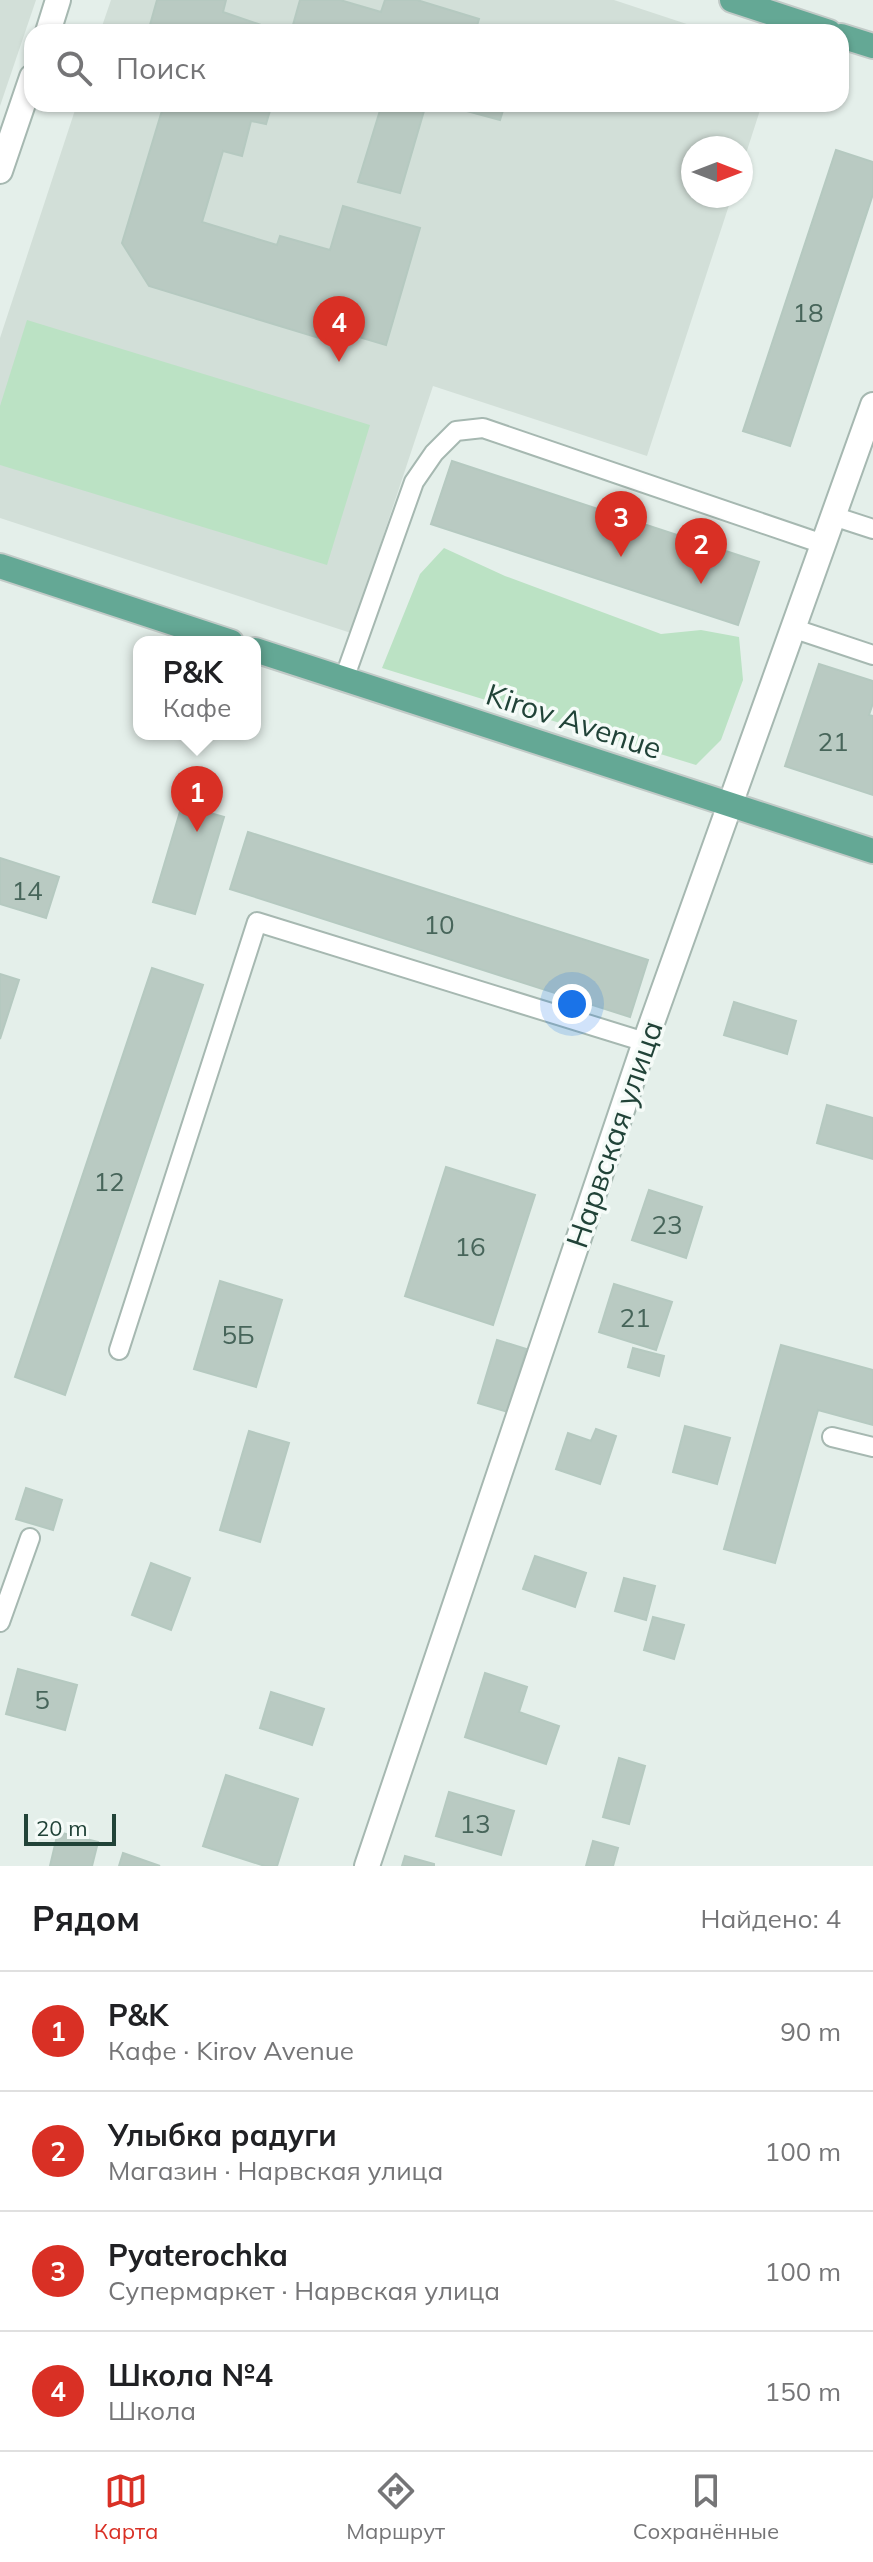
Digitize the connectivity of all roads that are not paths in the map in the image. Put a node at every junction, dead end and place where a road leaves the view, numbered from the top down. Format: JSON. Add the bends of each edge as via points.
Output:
{"nodes":[{"id":1,"x":58,"y":0,"type":"edge"},
{"id":2,"x":732,"y":0,"type":"edge"},
{"id":3,"x":50,"y":24,"type":"edge"},
{"id":4,"x":805,"y":24,"type":"edge"},
{"id":5,"x":849,"y":38,"type":"edge"},
{"id":6,"x":873,"y":46,"type":"edge"},
{"id":7,"x":24,"y":100,"type":"edge"},
{"id":8,"x":0,"y":171,"type":"edge"},
{"id":9,"x":873,"y":405,"type":"edge"},
{"id":10,"x":833,"y":516,"type":"junction"},
{"id":11,"x":873,"y":529,"type":"edge"},
{"id":12,"x":823,"y":544,"type":"junction"},
{"id":13,"x":0,"y":566,"type":"edge"},
{"id":14,"x":792,"y":628,"type":"junction"},
{"id":15,"x":213,"y":636,"type":"edge"},
{"id":16,"x":261,"y":652,"type":"edge"},
{"id":17,"x":873,"y":655,"type":"edge"},
{"id":18,"x":344,"y":679,"type":"junction"},
{"id":19,"x":728,"y":805,"type":"junction"},
{"id":20,"x":873,"y":851,"type":"edge"},
{"id":21,"x":645,"y":1042,"type":"junction"},
{"id":22,"x":119,"y":1350,"type":"dead end"},
{"id":23,"x":832,"y":1437,"type":"dead end"},
{"id":24,"x":873,"y":1447,"type":"edge"},
{"id":25,"x":30,"y":1538,"type":"dead end"},
{"id":26,"x":0,"y":1622,"type":"edge"},
{"id":27,"x":367,"y":1866,"type":"edge"}],
"edges":[{"from":1,"to":3,"type":"street"},
{"from":2,"to":4,"type":"main road"},
{"from":5,"to":6,"type":"main road"},
{"from":7,"to":8,"type":"street"},
{"from":9,"to":10,"type":"street","name":"Нарвская улица"},
{"from":10,"to":11,"type":"lane"},
{"from":10,"to":12,"type":"street","name":"Нарвская улица"},
{"from":12,"to":14,"type":"street","name":"Нарвская улица"},
{"from":12,"to":18,"type":"lane","via":[[483,428],[456,431],[414,482]]},
{"from":13,"to":15,"type":"main road"},
{"from":14,"to":17,"type":"lane"},
{"from":14,"to":19,"type":"street","name":"Нарвская улица"},
{"from":16,"to":18,"type":"main road","name":"Kirov Avenue"},
{"from":18,"to":19,"type":"main road","name":"Kirov Avenue"},
{"from":19,"to":20,"type":"main road","name":"Kirov Avenue"},
{"from":19,"to":21,"type":"street","name":"Нарвская улица"},
{"from":21,"to":22,"type":"lane","via":[[257,922]]},
{"from":21,"to":27,"type":"street","name":"Нарвская улица"},
{"from":23,"to":24,"type":"lane"},
{"from":25,"to":26,"type":"lane"}]}
